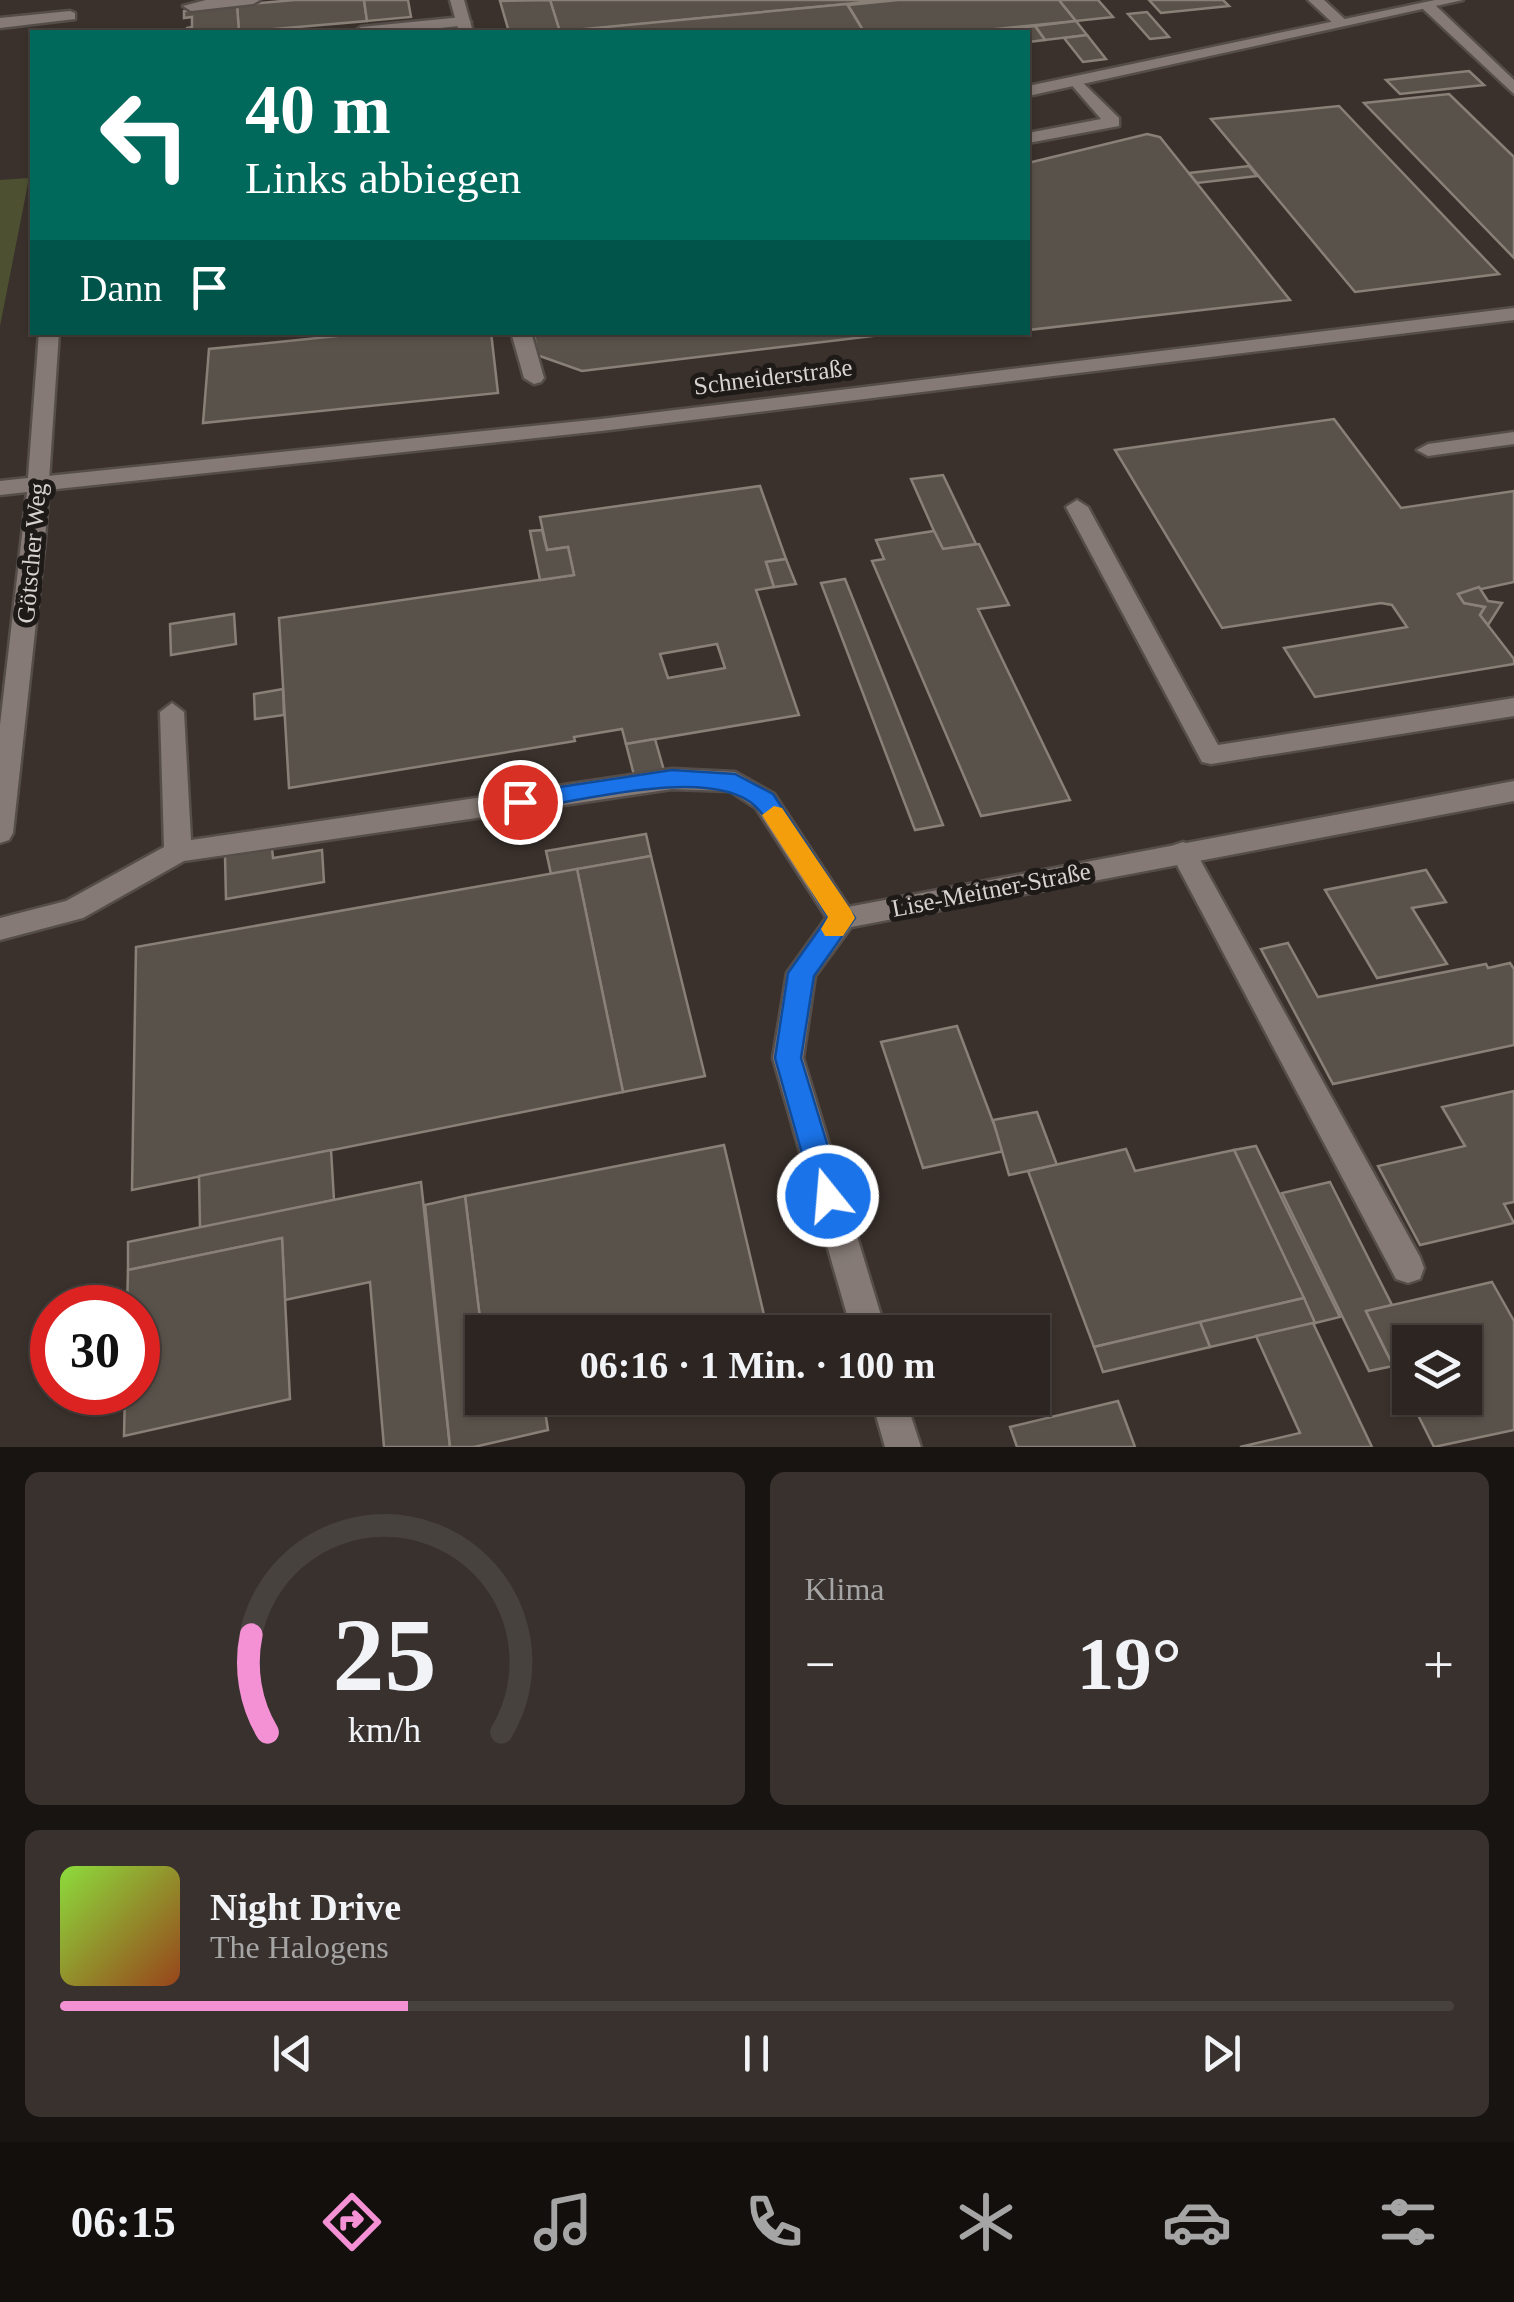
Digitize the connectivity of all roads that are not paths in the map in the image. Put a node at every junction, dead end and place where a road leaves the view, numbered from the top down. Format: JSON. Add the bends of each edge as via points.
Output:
{"nodes":[{"id":1,"x":254,"y":0,"type":"edge"},
{"id":2,"x":457,"y":0,"type":"edge"},
{"id":3,"x":1316,"y":0,"type":"edge"},
{"id":4,"x":1456,"y":0,"type":"edge"},
{"id":5,"x":191,"y":6,"type":"dead end"},
{"id":6,"x":1428,"y":6,"type":"junction"},
{"id":7,"x":70,"y":16,"type":"edge"},
{"id":8,"x":0,"y":23,"type":"edge"},
{"id":9,"x":1342,"y":24,"type":"junction"},
{"id":10,"x":465,"y":27,"type":"edge"},
{"id":11,"x":403,"y":30,"type":"edge"},
{"id":12,"x":1076,"y":81,"type":"junction"},
{"id":13,"x":1514,"y":89,"type":"edge"},
{"id":14,"x":1030,"y":91,"type":"edge"},
{"id":15,"x":1030,"y":138,"type":"edge"},
{"id":16,"x":1514,"y":314,"type":"edge"},
{"id":17,"x":49,"y":335,"type":"edge"},
{"id":18,"x":522,"y":335,"type":"edge"},
{"id":19,"x":534,"y":378,"type":"dead end"},
{"id":20,"x":1514,"y":438,"type":"edge"},
{"id":21,"x":1428,"y":450,"type":"dead end"},
{"id":22,"x":38,"y":484,"type":"junction"},
{"id":23,"x":0,"y":488,"type":"edge"},
{"id":24,"x":1078,"y":507,"type":"dead end"},
{"id":25,"x":1514,"y":707,"type":"edge"},
{"id":26,"x":172,"y":712,"type":"dead end"},
{"id":27,"x":1514,"y":791,"type":"edge"},
{"id":28,"x":0,"y":833,"type":"edge"},
{"id":29,"x":178,"y":852,"type":"junction"},
{"id":30,"x":1183,"y":852,"type":"junction"},
{"id":31,"x":842,"y":918,"type":"junction"},
{"id":32,"x":0,"y":929,"type":"edge"},
{"id":33,"x":1408,"y":1268,"type":"dead end"},
{"id":34,"x":864,"y":1315,"type":"edge"},
{"id":35,"x":893,"y":1415,"type":"edge"},
{"id":36,"x":902,"y":1447,"type":"edge"}],
"edges":[{"from":1,"to":5,"type":"street"},
{"from":2,"to":10,"type":"street"},
{"from":3,"to":9,"type":"street"},
{"from":4,"to":6,"type":"street"},
{"from":6,"to":9,"type":"street"},
{"from":6,"to":13,"type":"street"},
{"from":7,"to":8,"type":"street"},
{"from":9,"to":12,"type":"street"},
{"from":10,"to":11,"type":"street"},
{"from":12,"to":14,"type":"street"},
{"from":12,"to":15,"type":"street","via":[[1113,122]]},
{"from":16,"to":22,"type":"street","name":"Schneiderstraße"},
{"from":17,"to":22,"type":"street","name":"Götscher Weg"},
{"from":18,"to":19,"type":"street"},
{"from":20,"to":21,"type":"street"},
{"from":22,"to":23,"type":"street","name":"Schneiderstraße"},
{"from":22,"to":28,"type":"street","name":"Götscher Weg"},
{"from":24,"to":25,"type":"street","via":[[1212,755]]},
{"from":26,"to":29,"type":"street"},
{"from":27,"to":30,"type":"street","name":"Lise-Meitner-Straße"},
{"from":29,"to":31,"type":"street","via":[[672,779],[735,782],[764,801]]},
{"from":29,"to":32,"type":"street","via":[[74,910]]},
{"from":30,"to":31,"type":"street","name":"Lise-Meitner-Straße"},
{"from":30,"to":33,"type":"street"},
{"from":31,"to":34,"type":"street","via":[[801,973],[788,1058]]},
{"from":35,"to":36,"type":"street"}]}
